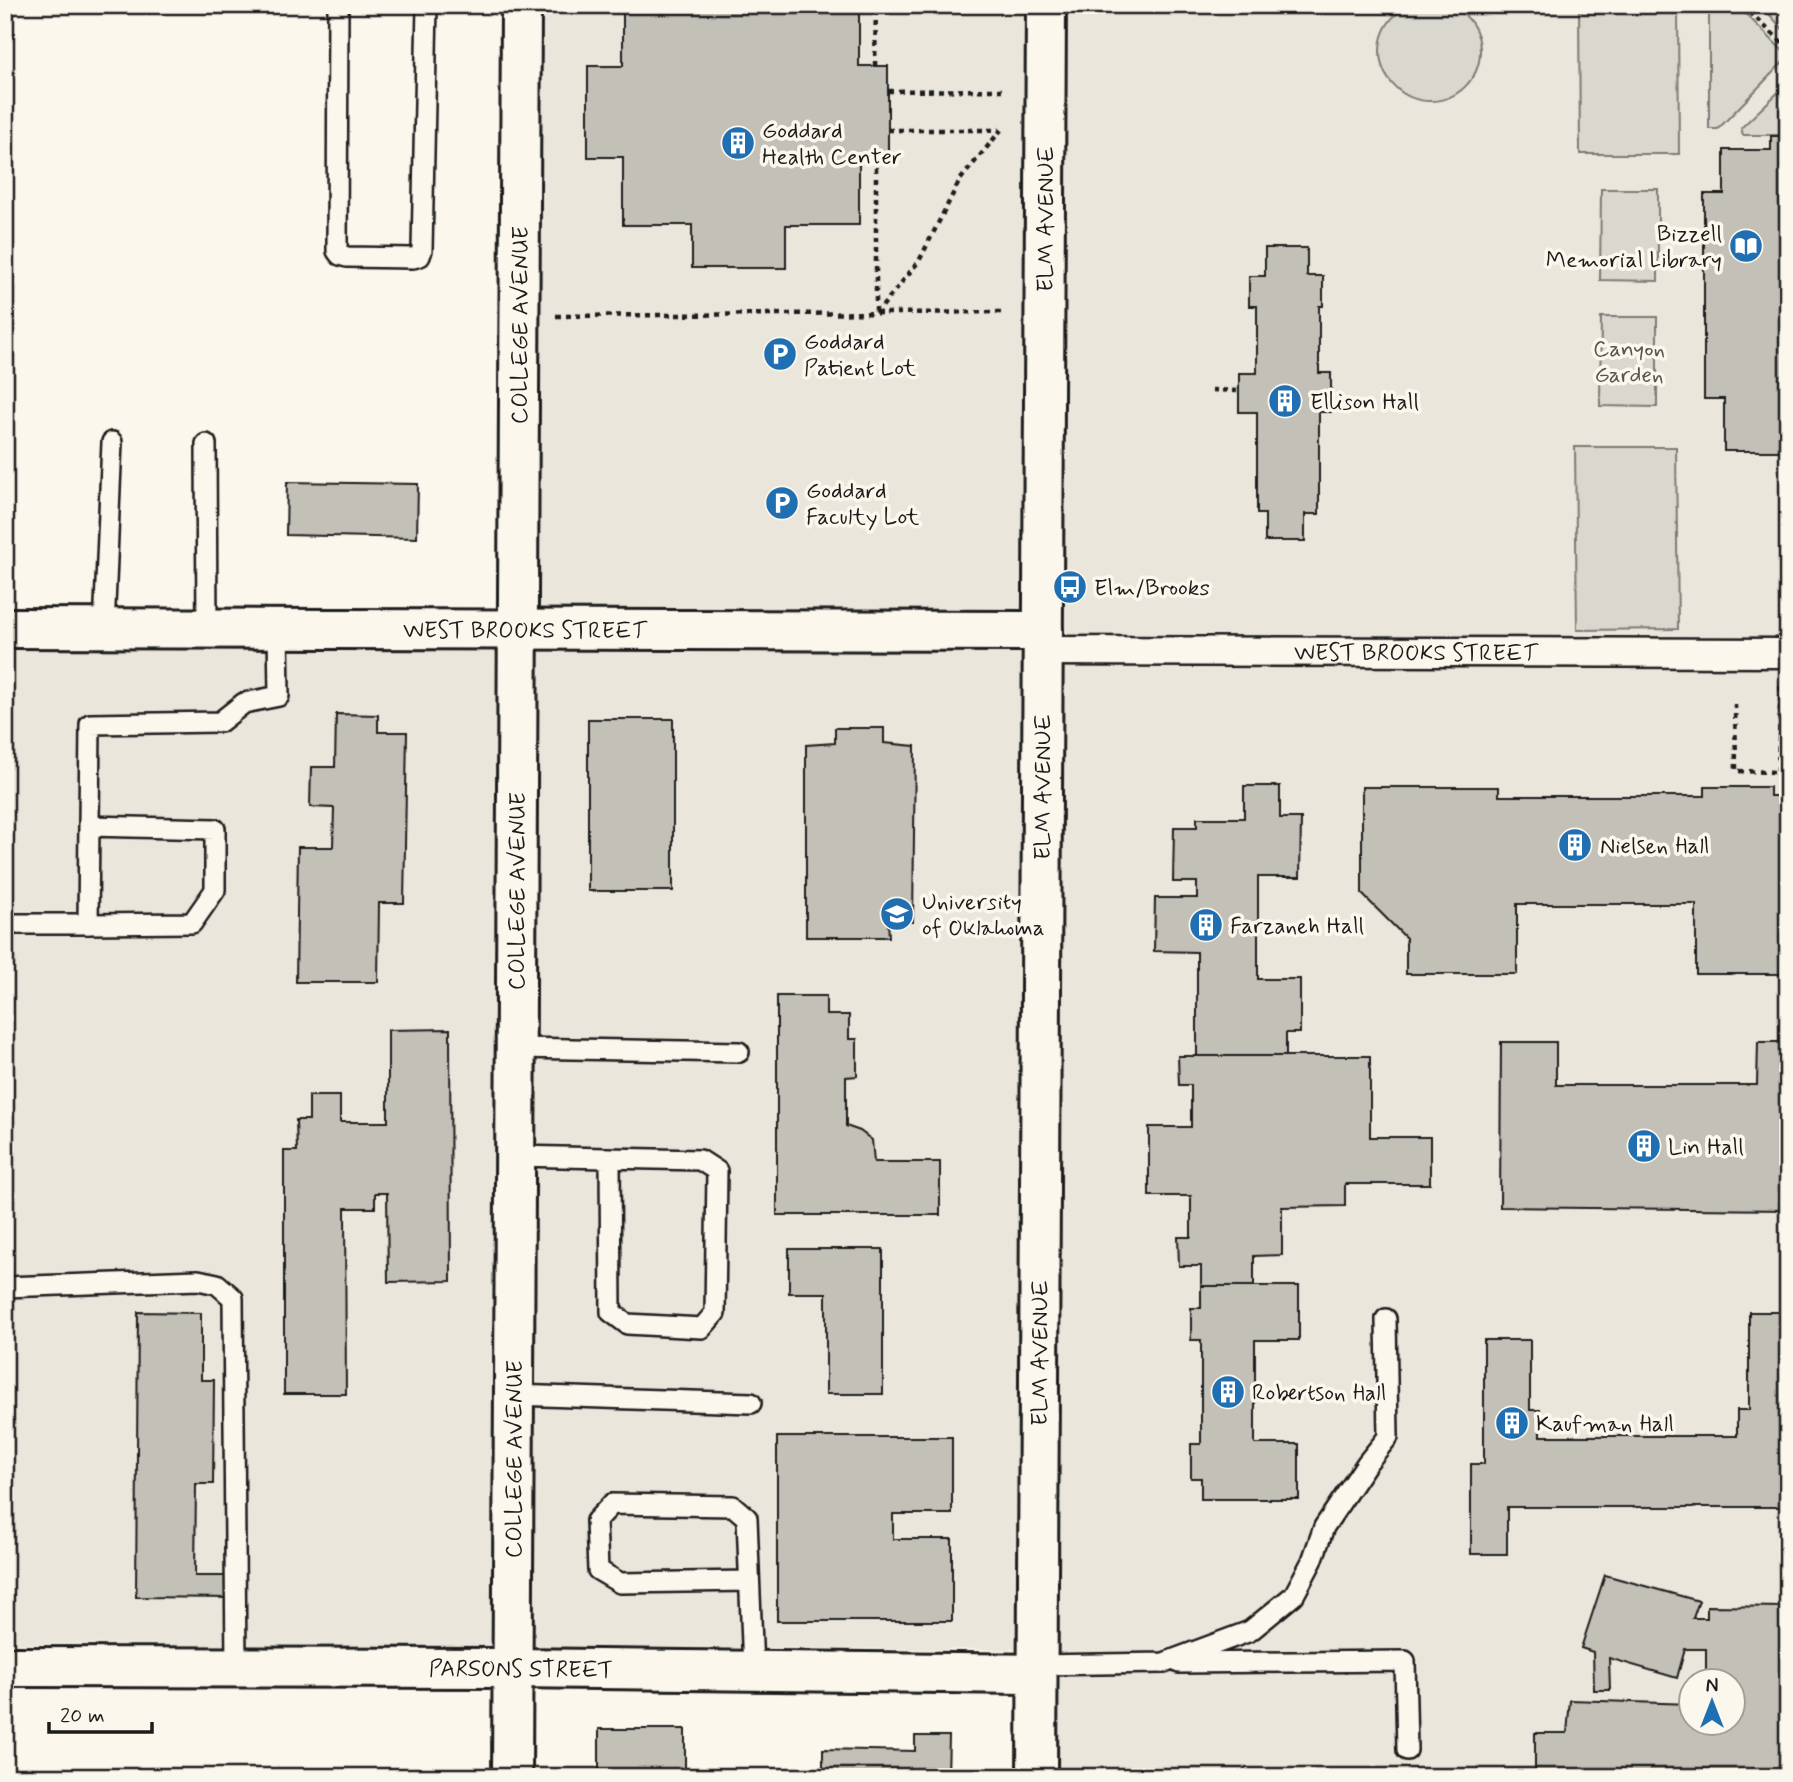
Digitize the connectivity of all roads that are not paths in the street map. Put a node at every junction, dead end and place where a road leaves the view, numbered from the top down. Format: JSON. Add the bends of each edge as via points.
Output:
{"nodes":[{"id":1,"x":338,"y":5,"type":"edge"},
{"id":2,"x":427,"y":5,"type":"edge"},
{"id":3,"x":521,"y":5,"type":"edge"},
{"id":4,"x":1046,"y":5,"type":"edge"},
{"id":5,"x":112,"y":442,"type":"dead end"},
{"id":6,"x":206,"y":444,"type":"dead end"},
{"id":7,"x":5,"y":628,"type":"edge"},
{"id":8,"x":103,"y":629,"type":"junction"},
{"id":9,"x":207,"y":629,"type":"junction"},
{"id":10,"x":278,"y":629,"type":"junction"},
{"id":11,"x":518,"y":630,"type":"junction"},
{"id":12,"x":1043,"y":641,"type":"junction"},
{"id":13,"x":1788,"y":653,"type":"edge"},
{"id":14,"x":89,"y":826,"type":"junction"},
{"id":15,"x":5,"y":923,"type":"edge"},
{"id":16,"x":88,"y":924,"type":"junction"},
{"id":17,"x":516,"y":1048,"type":"junction"},
{"id":18,"x":739,"y":1052,"type":"dead end"},
{"id":19,"x":516,"y":1156,"type":"junction"},
{"id":20,"x":610,"y":1158,"type":"junction"},
{"id":21,"x":5,"y":1287,"type":"edge"},
{"id":22,"x":1386,"y":1319,"type":"dead end"},
{"id":23,"x":514,"y":1395,"type":"junction"},
{"id":24,"x":751,"y":1402,"type":"dead end"},
{"id":25,"x":749,"y":1581,"type":"junction"},
{"id":26,"x":1164,"y":1663,"type":"junction"},
{"id":27,"x":5,"y":1667,"type":"edge"},
{"id":28,"x":236,"y":1667,"type":"junction"},
{"id":29,"x":512,"y":1668,"type":"junction"},
{"id":30,"x":1037,"y":1669,"type":"junction"},
{"id":31,"x":753,"y":1670,"type":"junction"},
{"id":32,"x":1407,"y":1750,"type":"dead end"},
{"id":33,"x":512,"y":1777,"type":"edge"},
{"id":34,"x":1037,"y":1777,"type":"edge"}],
"edges":[{"from":1,"to":2,"type":"lane","via":[[337,251],[347,257],[413,258],[422,250]]},
{"from":3,"to":11,"type":"street","name":"COLLEGE AVENUE"},
{"from":4,"to":12,"type":"street","name":"ELM AVENUE"},
{"from":5,"to":8,"type":"lane"},
{"from":6,"to":9,"type":"lane"},
{"from":7,"to":8,"type":"street","name":"WEST BROOKS STREET"},
{"from":8,"to":9,"type":"street","name":"WEST BROOKS STREET"},
{"from":9,"to":10,"type":"street","name":"WEST BROOKS STREET"},
{"from":10,"to":11,"type":"street","name":"WEST BROOKS STREET"},
{"from":10,"to":14,"type":"lane","via":[[279,696],[244,703],[220,722],[90,724]]},
{"from":11,"to":12,"type":"street","name":"WEST BROOKS STREET"},
{"from":11,"to":17,"type":"street","name":"COLLEGE AVENUE"},
{"from":12,"to":13,"type":"street","name":"WEST BROOKS STREET"},
{"from":12,"to":30,"type":"street","name":"ELM AVENUE"},
{"from":14,"to":16,"type":"lane"},
{"from":14,"to":16,"type":"lane","via":[[215,829],[215,890],[192,923]]},
{"from":15,"to":16,"type":"lane"},
{"from":17,"to":18,"type":"lane"},
{"from":17,"to":19,"type":"street","name":"COLLEGE AVENUE"},
{"from":19,"to":20,"type":"lane"},
{"from":19,"to":23,"type":"street","name":"COLLEGE AVENUE"},
{"from":20,"to":20,"type":"lane","via":[[700,1160],[717,1171],[715,1313],[702,1328],[627,1324],[611,1312]]},
{"from":21,"to":28,"type":"lane","via":[[198,1280],[217,1284],[233,1298]]},
{"from":22,"to":26,"type":"lane","via":[[1388,1437],[1324,1527],[1294,1595],[1250,1632]]},
{"from":23,"to":24,"type":"lane"},
{"from":23,"to":29,"type":"street","name":"COLLEGE AVENUE"},
{"from":25,"to":25,"type":"lane","via":[[747,1518],[733,1506],[612,1504],[596,1521],[598,1570],[620,1583]]},
{"from":25,"to":31,"type":"lane"},
{"from":26,"to":30,"type":"lane"},
{"from":26,"to":32,"type":"lane","via":[[1405,1661]]},
{"from":27,"to":28,"type":"street","name":"PARSONS STREET"},
{"from":28,"to":29,"type":"street","name":"PARSONS STREET"},
{"from":29,"to":31,"type":"street","name":"PARSONS STREET"},
{"from":29,"to":33,"type":"street","name":"COLLEGE AVENUE"},
{"from":30,"to":31,"type":"street","name":"PARSONS STREET"},
{"from":30,"to":34,"type":"street","name":"ELM AVENUE"}]}
